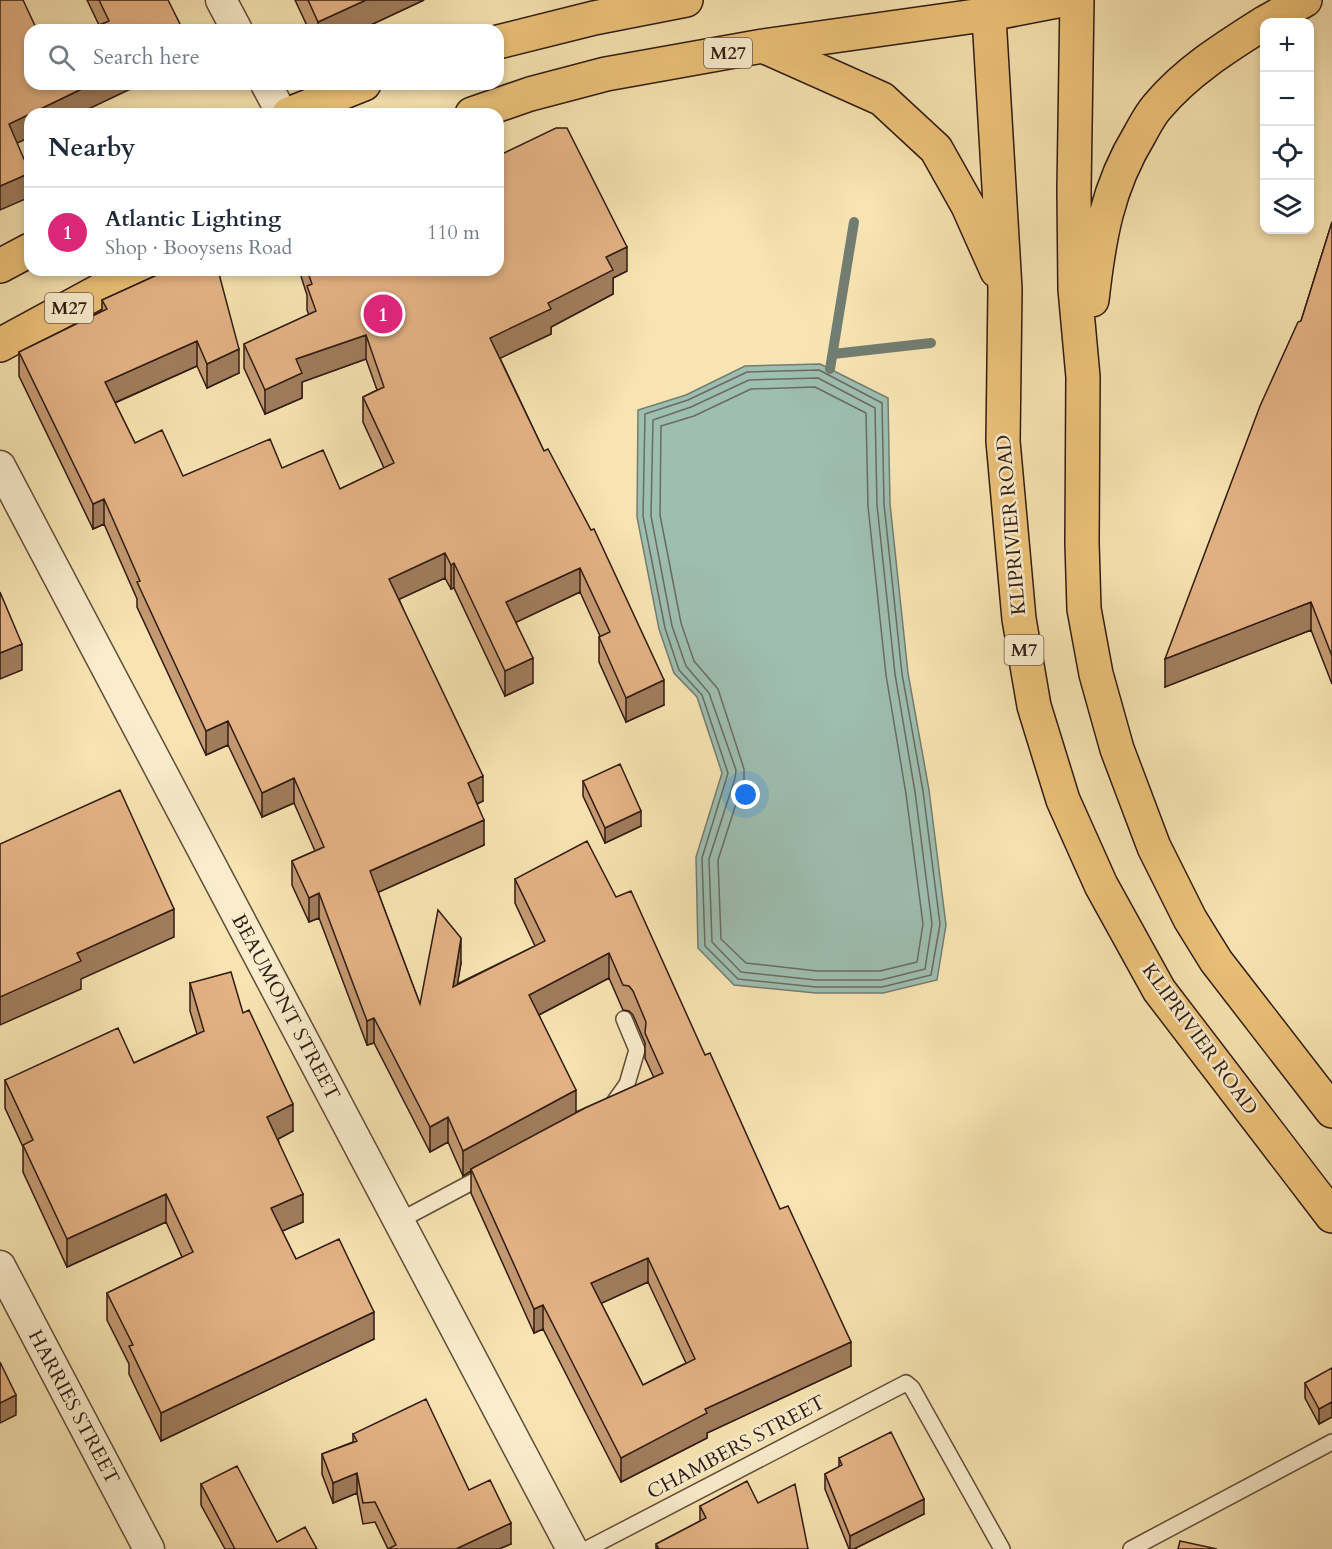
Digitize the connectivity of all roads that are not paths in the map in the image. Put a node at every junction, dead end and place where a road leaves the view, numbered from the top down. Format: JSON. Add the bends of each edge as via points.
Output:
{"nodes":[{"id":1,"x":221,"y":0,"type":"edge"},
{"id":2,"x":1062,"y":0,"type":"edge"},
{"id":3,"x":1077,"y":0,"type":"edge"},
{"id":4,"x":1305,"y":0,"type":"edge"},
{"id":5,"x":677,"y":1,"type":"edge"},
{"id":6,"x":989,"y":7,"type":"edge"},
{"id":7,"x":1274,"y":18,"type":"edge"},
{"id":8,"x":234,"y":24,"type":"edge"},
{"id":9,"x":1260,"y":26,"type":"edge"},
{"id":10,"x":504,"y":40,"type":"edge"},
{"id":11,"x":763,"y":46,"type":"junction"},
{"id":12,"x":269,"y":90,"type":"edge"},
{"id":13,"x":349,"y":90,"type":"edge"},
{"id":14,"x":279,"y":108,"type":"edge"},
{"id":15,"x":304,"y":108,"type":"edge"},
{"id":16,"x":489,"y":108,"type":"edge"},
{"id":17,"x":24,"y":253,"type":"edge"},
{"id":18,"x":0,"y":266,"type":"edge"},
{"id":19,"x":127,"y":276,"type":"edge"},
{"id":20,"x":1005,"y":289,"type":"junction"},
{"id":21,"x":0,"y":345,"type":"edge"},
{"id":22,"x":1083,"y":377,"type":"junction"},
{"id":23,"x":0,"y":466,"type":"edge"},
{"id":24,"x":624,"y":1019,"type":"dead end"},
{"id":25,"x":1332,"y":1111,"type":"edge"},
{"id":26,"x":599,"y":1114,"type":"edge"},
{"id":27,"x":504,"y":1164,"type":"edge"},
{"id":28,"x":1332,"y":1216,"type":"edge"},
{"id":29,"x":399,"y":1221,"type":"junction"},
{"id":30,"x":0,"y":1266,"type":"edge"},
{"id":31,"x":1332,"y":1442,"type":"edge"},
{"id":32,"x":149,"y":1549,"type":"edge"},
{"id":33,"x":572,"y":1549,"type":"edge"},
{"id":34,"x":587,"y":1549,"type":"edge"},
{"id":35,"x":1002,"y":1549,"type":"edge"},
{"id":36,"x":1131,"y":1549,"type":"edge"}],
"edges":[{"from":1,"to":8,"type":"street"},
{"from":2,"to":6,"type":"main road"},
{"from":3,"to":22,"type":"main road","via":[[1075,289]]},
{"from":4,"to":7,"type":"main road"},
{"from":5,"to":10,"type":"main road"},
{"from":6,"to":11,"type":"main road","number":"M27"},
{"from":6,"to":20,"type":"main road","name":"KLIPRIVIER ROAD","number":"M7"},
{"from":9,"to":22,"type":"main road","via":[[1181,82],[1156,109],[1129,152],[1117,177],[1102,229]]},
{"from":11,"to":16,"type":"main road","number":"M27","via":[[606,74]]},
{"from":11,"to":20,"type":"main road","via":[[882,99],[936,149],[968,206]]},
{"from":12,"to":14,"type":"street"},
{"from":13,"to":15,"type":"main road"},
{"from":17,"to":18,"type":"main road"},
{"from":19,"to":21,"type":"main road","number":"M27"},
{"from":20,"to":28,"type":"main road","name":"KLIPRIVIER ROAD","number":"M7","via":[[1003,441],[1019,619],[1034,706],[1064,800],[1101,885],[1159,990]]},
{"from":22,"to":25,"type":"main road","via":[[1084,609],[1096,674],[1117,749],[1154,847],[1190,919],[1216,962]]},
{"from":23,"to":29,"type":"street","name":"BEAUMONT STREET"},
{"from":24,"to":26,"type":"lane","via":[[637,1050],[627,1084],[610,1108]]},
{"from":27,"to":29,"type":"lane"},
{"from":29,"to":33,"type":"street","name":"BEAUMONT STREET"},
{"from":30,"to":32,"type":"street","name":"HARRIES STREET"},
{"from":31,"to":36,"type":"lane"},
{"from":34,"to":35,"type":"lane","name":"CHAMBERS STREET","via":[[906,1383]]}]}
